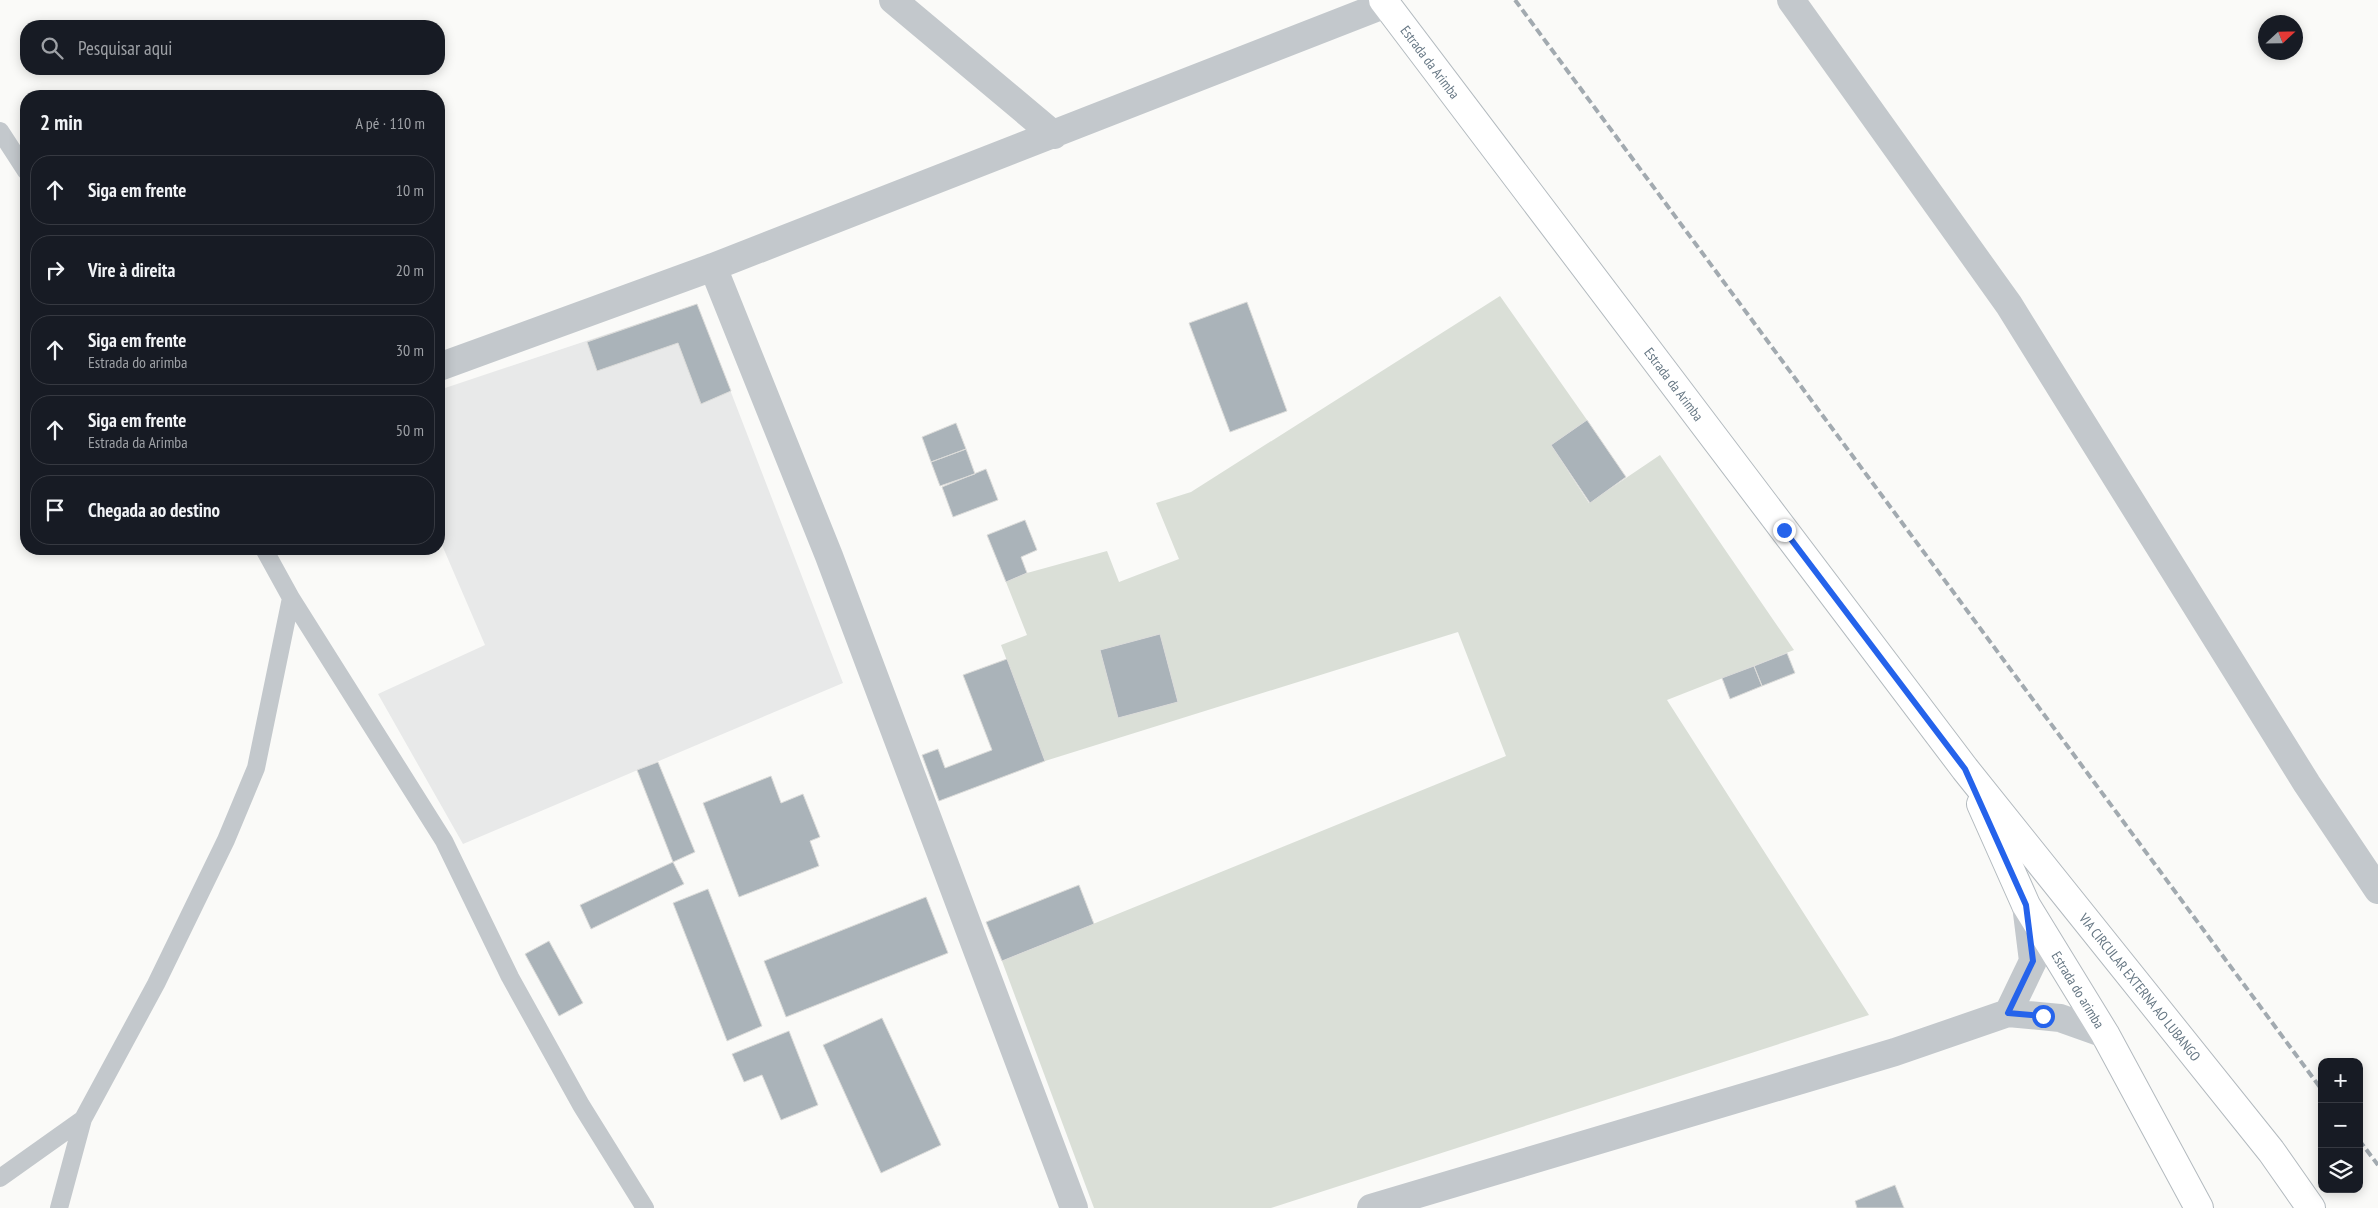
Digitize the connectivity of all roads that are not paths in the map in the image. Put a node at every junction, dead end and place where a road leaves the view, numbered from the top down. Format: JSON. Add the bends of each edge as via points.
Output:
{"nodes":[{"id":1,"x":893,"y":0,"type":"edge"},
{"id":2,"x":1791,"y":0,"type":"edge"},
{"id":3,"x":1385,"y":2,"type":"edge"},
{"id":4,"x":0,"y":131,"type":"edge"},
{"id":5,"x":1054,"y":135,"type":"junction"},
{"id":6,"x":20,"y":162,"type":"edge"},
{"id":7,"x":713,"y":266,"type":"junction"},
{"id":8,"x":445,"y":365,"type":"edge"},
{"id":9,"x":267,"y":555,"type":"edge"},
{"id":10,"x":292,"y":598,"type":"junction"},
{"id":11,"x":1965,"y":769,"type":"junction"},
{"id":12,"x":2378,"y":890,"type":"edge"},
{"id":13,"x":2026,"y":905,"type":"junction"},
{"id":14,"x":2008,"y":1013,"type":"junction"},
{"id":15,"x":2105,"y":1034,"type":"junction"},
{"id":16,"x":83,"y":1118,"type":"junction"},
{"id":17,"x":0,"y":1178,"type":"edge"},
{"id":18,"x":59,"y":1208,"type":"edge"},
{"id":19,"x":645,"y":1208,"type":"edge"},
{"id":20,"x":1074,"y":1208,"type":"edge"},
{"id":21,"x":1371,"y":1208,"type":"edge"},
{"id":22,"x":2199,"y":1208,"type":"edge"},
{"id":23,"x":2311,"y":1208,"type":"edge"}],
"edges":[{"from":1,"to":5,"type":"street"},
{"from":2,"to":12,"type":"street","via":[[2009,305],[2307,784]]},
{"from":3,"to":5,"type":"street"},
{"from":3,"to":11,"type":"main road","name":"Estrada da Arimba"},
{"from":4,"to":6,"type":"lane"},
{"from":5,"to":7,"type":"street"},
{"from":7,"to":8,"type":"street"},
{"from":7,"to":20,"type":"street","via":[[829,556]]},
{"from":9,"to":10,"type":"lane"},
{"from":10,"to":16,"type":"lane","via":[[256,768],[226,840],[156,984]]},
{"from":10,"to":19,"type":"lane","via":[[444,841],[510,977],[581,1105]]},
{"from":11,"to":13,"type":"main road","name":"Estrada do arimba"},
{"from":11,"to":23,"type":"main road","name":"VIA CIRCULAR EXTERNA AO LUBANGO","via":[[2271,1151]]},
{"from":13,"to":14,"type":"street","via":[[2033,961]]},
{"from":13,"to":15,"type":"main road","name":"Estrada do arimba"},
{"from":14,"to":15,"type":"street","via":[[2060,1018]]},
{"from":14,"to":21,"type":"street","via":[[1895,1052]]},
{"from":15,"to":22,"type":"main road","name":"Estrada do arimba"},
{"from":16,"to":17,"type":"lane"},
{"from":16,"to":18,"type":"lane"}]}
